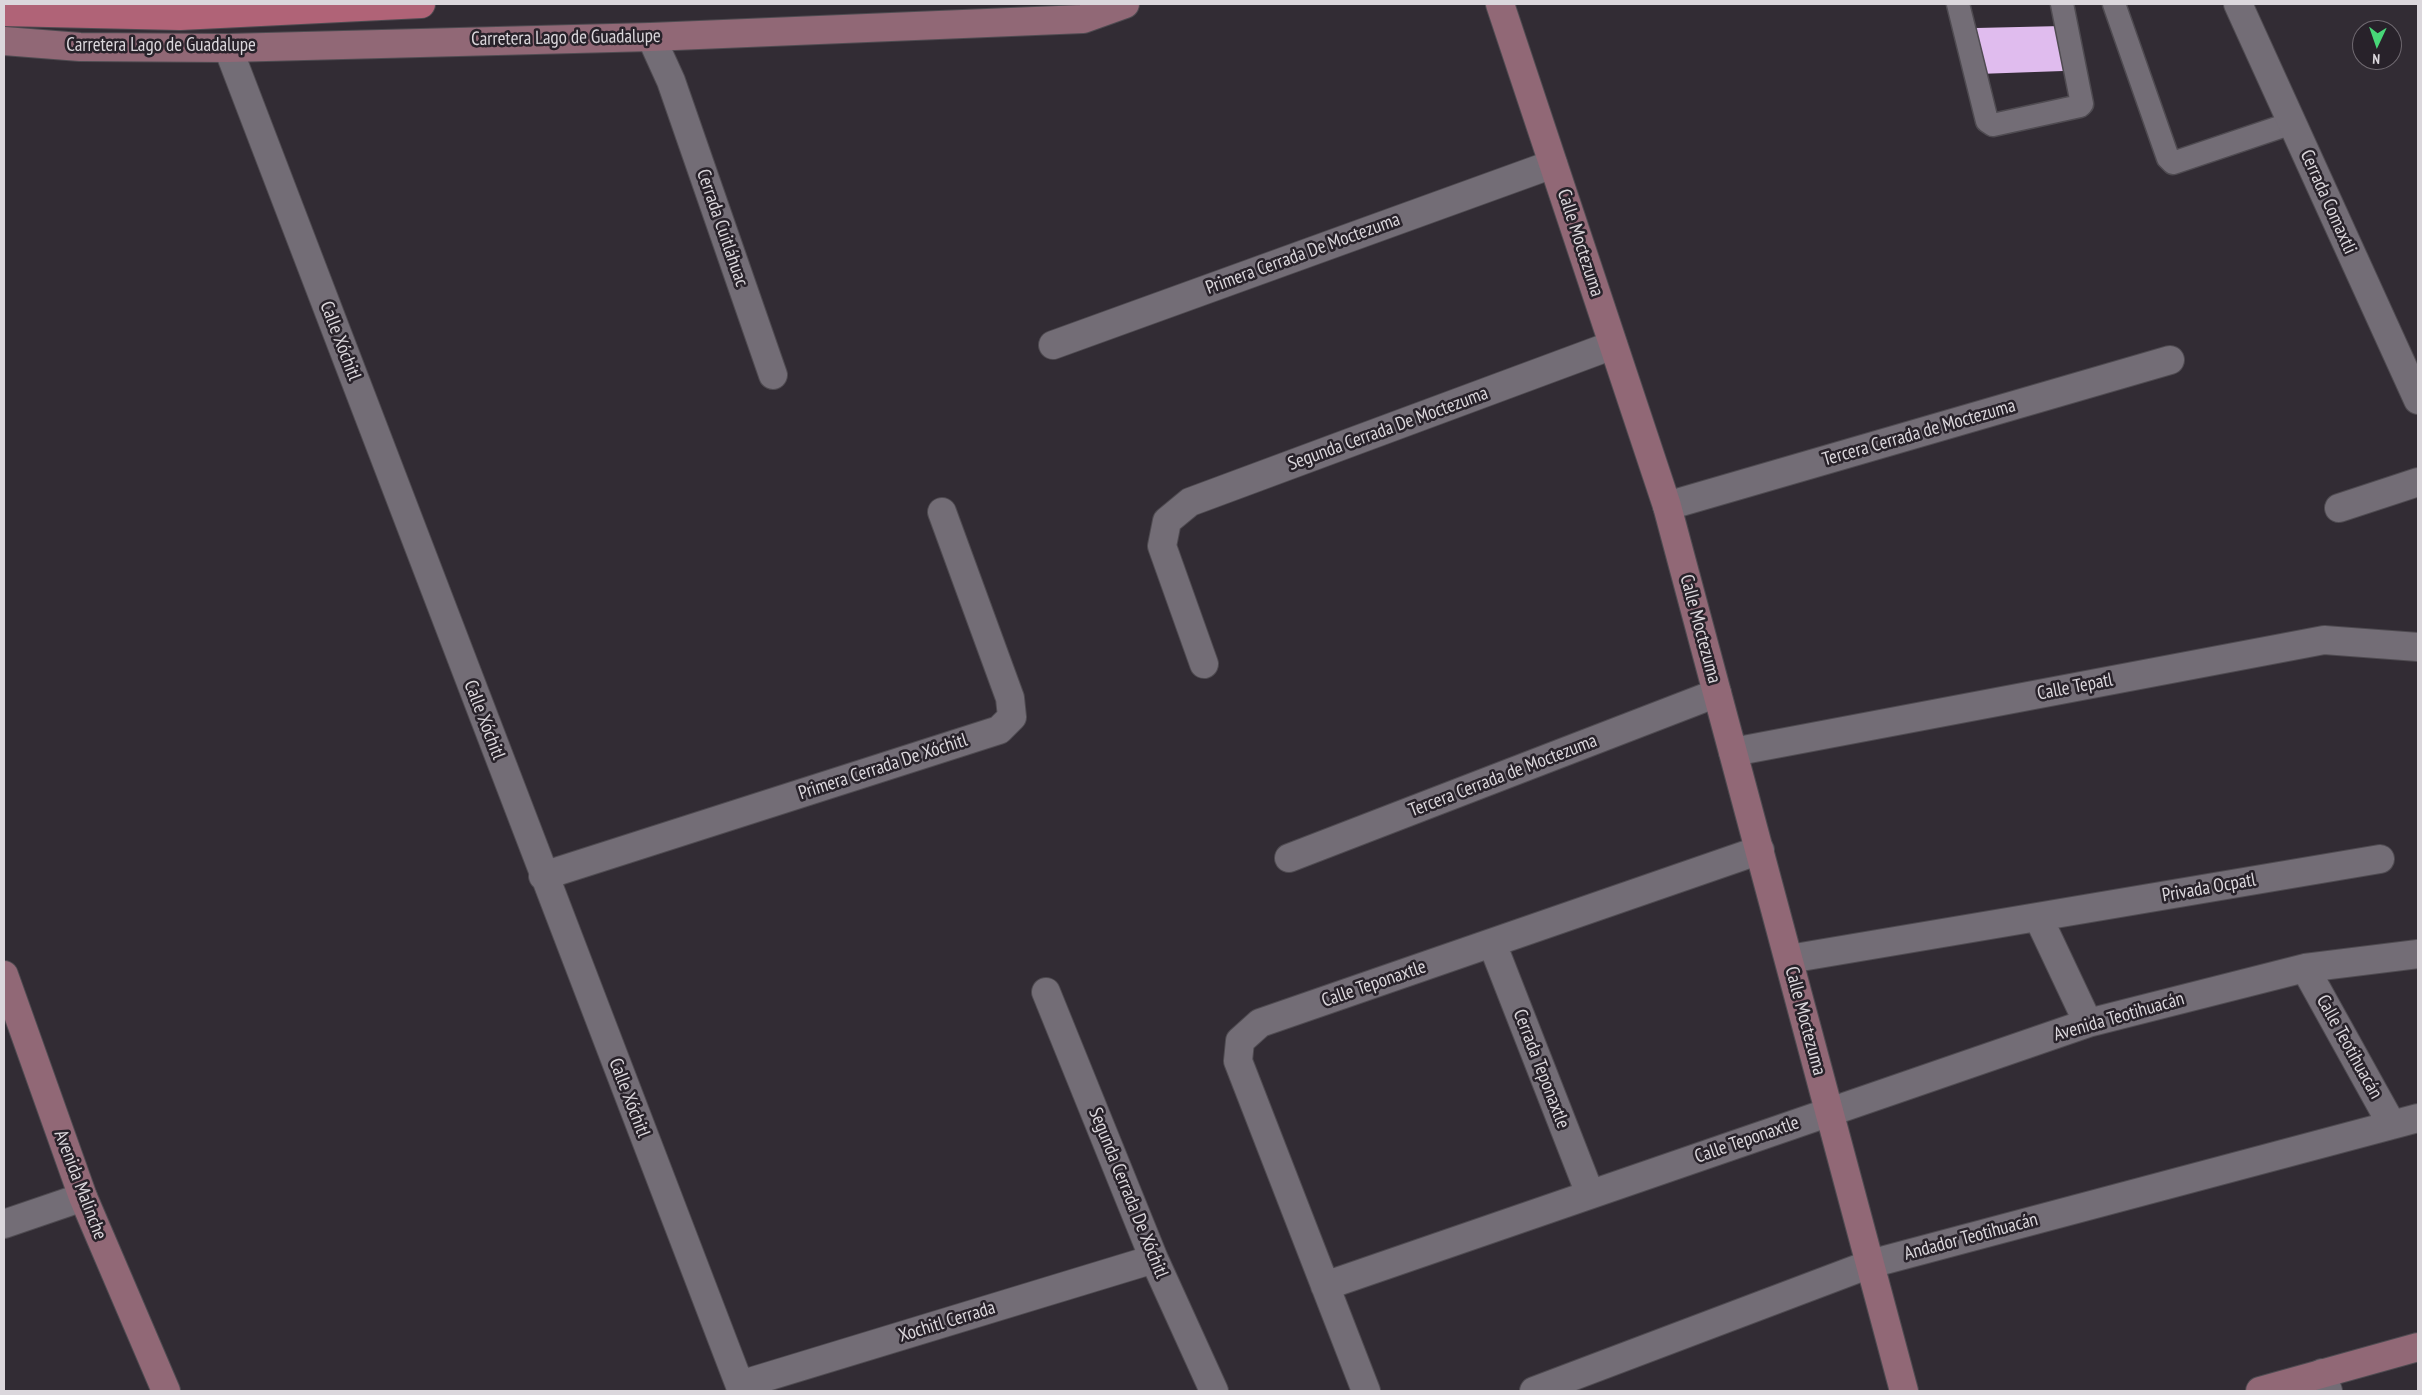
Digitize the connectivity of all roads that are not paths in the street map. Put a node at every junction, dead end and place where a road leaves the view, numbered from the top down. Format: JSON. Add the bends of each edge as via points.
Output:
{"nodes":[{"id":1,"x":421,"y":4,"type":"edge"},
{"id":2,"x":1125,"y":4,"type":"edge"},
{"id":3,"x":1500,"y":4,"type":"edge"},
{"id":4,"x":1958,"y":4,"type":"edge"},
{"id":5,"x":2062,"y":4,"type":"edge"},
{"id":6,"x":2114,"y":4,"type":"edge"},
{"id":7,"x":2238,"y":4,"type":"edge"},
{"id":8,"x":4,"y":12,"type":"edge"},
{"id":9,"x":651,"y":37,"type":"junction"},
{"id":10,"x":4,"y":41,"type":"edge"},
{"id":11,"x":228,"y":48,"type":"junction"},
{"id":12,"x":2292,"y":123,"type":"junction"},
{"id":13,"x":1554,"y":164,"type":"junction"},
{"id":14,"x":1052,"y":345,"type":"dead end"},
{"id":15,"x":1614,"y":345,"type":"junction"},
{"id":16,"x":2170,"y":360,"type":"dead end"},
{"id":17,"x":773,"y":375,"type":"dead end"},
{"id":18,"x":2418,"y":400,"type":"edge"},
{"id":19,"x":2418,"y":482,"type":"edge"},
{"id":20,"x":1667,"y":506,"type":"junction"},
{"id":21,"x":2339,"y":508,"type":"dead end"},
{"id":22,"x":942,"y":512,"type":"dead end"},
{"id":23,"x":2418,"y":647,"type":"edge"},
{"id":24,"x":1204,"y":664,"type":"dead end"},
{"id":25,"x":1718,"y":693,"type":"junction"},
{"id":26,"x":1733,"y":752,"type":"junction"},
{"id":27,"x":1760,"y":850,"type":"junction"},
{"id":28,"x":1289,"y":858,"type":"dead end"},
{"id":29,"x":2380,"y":859,"type":"dead end"},
{"id":30,"x":543,"y":876,"type":"junction"},
{"id":31,"x":2038,"y":917,"type":"junction"},
{"id":32,"x":1492,"y":943,"type":"junction"},
{"id":33,"x":2418,"y":954,"type":"edge"},
{"id":34,"x":1789,"y":959,"type":"junction"},
{"id":35,"x":2305,"y":968,"type":"junction"},
{"id":36,"x":4,"y":975,"type":"edge"},
{"id":37,"x":1046,"y":992,"type":"dead end"},
{"id":38,"x":2088,"y":1023,"type":"junction"},
{"id":39,"x":1828,"y":1112,"type":"junction"},
{"id":40,"x":2418,"y":1118,"type":"edge"},
{"id":41,"x":2392,"y":1125,"type":"junction"},
{"id":42,"x":1590,"y":1194,"type":"junction"},
{"id":43,"x":83,"y":1198,"type":"junction"},
{"id":44,"x":4,"y":1224,"type":"edge"},
{"id":45,"x":1154,"y":1259,"type":"junction"},
{"id":46,"x":1870,"y":1264,"type":"junction"},
{"id":47,"x":1325,"y":1286,"type":"junction"},
{"id":48,"x":2418,"y":1347,"type":"edge"},
{"id":49,"x":2325,"y":1382,"type":"edge"},
{"id":50,"x":741,"y":1388,"type":"edge"},
{"id":51,"x":166,"y":1391,"type":"edge"},
{"id":52,"x":1214,"y":1391,"type":"edge"},
{"id":53,"x":1366,"y":1391,"type":"edge"},
{"id":54,"x":1534,"y":1391,"type":"edge"},
{"id":55,"x":1904,"y":1391,"type":"edge"},
{"id":56,"x":2260,"y":1391,"type":"edge"}],
"edges":[{"from":1,"to":8,"type":"main road","via":[[180,16]]},
{"from":2,"to":9,"type":"street","name":"Carretera Lago de Guadalupe","via":[[1083,19]]},
{"from":3,"to":13,"type":"street","name":"Calle Moctezuma"},
{"from":4,"to":5,"type":"lane","via":[[1987,121],[1993,125],[2082,104]]},
{"from":6,"to":12,"type":"lane","via":[[2172,163]]},
{"from":7,"to":12,"type":"street","name":"Cerrada Comaxtli"},
{"from":9,"to":11,"type":"street","name":"Carretera Lago de Guadalupe"},
{"from":9,"to":17,"type":"street","name":"Cerrada Cuitláhuac","via":[[671,81]]},
{"from":10,"to":11,"type":"street","name":"Carretera Lago de Guadalupe","via":[[80,47]]},
{"from":11,"to":30,"type":"street","name":"Calle Xóchitl"},
{"from":12,"to":18,"type":"street","name":"Cerrada Comaxtli"},
{"from":13,"to":14,"type":"street","name":"Primera Cerrada De Moctezuma"},
{"from":13,"to":15,"type":"street","name":"Calle Moctezuma"},
{"from":15,"to":20,"type":"street","name":"Calle Moctezuma"},
{"from":15,"to":24,"type":"street","name":"Segunda Cerrada De Moctezuma","via":[[1190,502],[1167,521],[1162,546]]},
{"from":16,"to":20,"type":"street","name":"Tercera Cerrada de Moctezuma"},
{"from":19,"to":21,"type":"street"},
{"from":20,"to":25,"type":"street","name":"Calle Moctezuma"},
{"from":22,"to":30,"type":"street","name":"Primera Cerrada De Xóchitl","via":[[1010,698],[1012,717],[999,730]]},
{"from":23,"to":26,"type":"street","name":"Calle Tepatl","via":[[2324,640]]},
{"from":25,"to":26,"type":"street","name":"Calle Moctezuma"},
{"from":25,"to":28,"type":"street","name":"Tercera Cerrada de Moctezuma"},
{"from":26,"to":27,"type":"street","name":"Calle Moctezuma"},
{"from":27,"to":32,"type":"street","name":"Calle Teponaxtle"},
{"from":27,"to":34,"type":"street","name":"Calle Moctezuma"},
{"from":29,"to":31,"type":"street","name":"Privada Ocpatl"},
{"from":30,"to":50,"type":"street","name":"Calle Xóchitl"},
{"from":31,"to":34,"type":"street","name":"Privada Ocpatl"},
{"from":31,"to":38,"type":"street"},
{"from":32,"to":42,"type":"street","name":"Cerrada Teponaxtle"},
{"from":32,"to":47,"type":"street","name":"Calle Teponaxtle","via":[[1260,1023],[1240,1040],[1238,1061]]},
{"from":33,"to":35,"type":"street","name":"Avenida Teotihuacán"},
{"from":34,"to":39,"type":"street","name":"Calle Moctezuma"},
{"from":35,"to":38,"type":"street","name":"Avenida Teotihuacán"},
{"from":35,"to":41,"type":"street","name":"Calle Teotihuacán"},
{"from":36,"to":43,"type":"street","name":"Avenida Malinche"},
{"from":37,"to":45,"type":"street","name":"Segunda Cerrada De Xóchitl"},
{"from":38,"to":39,"type":"street","name":"Avenida Teotihuacán"},
{"from":39,"to":42,"type":"street","name":"Calle Teponaxtle"},
{"from":39,"to":46,"type":"street","name":"Calle Moctezuma"},
{"from":40,"to":41,"type":"street","name":"Andador Teotihuacán"},
{"from":41,"to":46,"type":"street","name":"Andador Teotihuacán"},
{"from":42,"to":47,"type":"street","name":"Calle Teponaxtle"},
{"from":43,"to":44,"type":"street"},
{"from":43,"to":51,"type":"street","name":"Avenida Malinche"},
{"from":45,"to":50,"type":"street","name":"Xochitl Cerrada"},
{"from":45,"to":52,"type":"street","name":"Segunda Cerrada De Xóchitl"},
{"from":46,"to":54,"type":"street","name":"Andador Teotihuacán"},
{"from":46,"to":55,"type":"street","name":"Calle Moctezuma"},
{"from":47,"to":53,"type":"street","name":"Calle Teponaxtle"},
{"from":48,"to":49,"type":"street"},
{"from":49,"to":56,"type":"street"}]}
